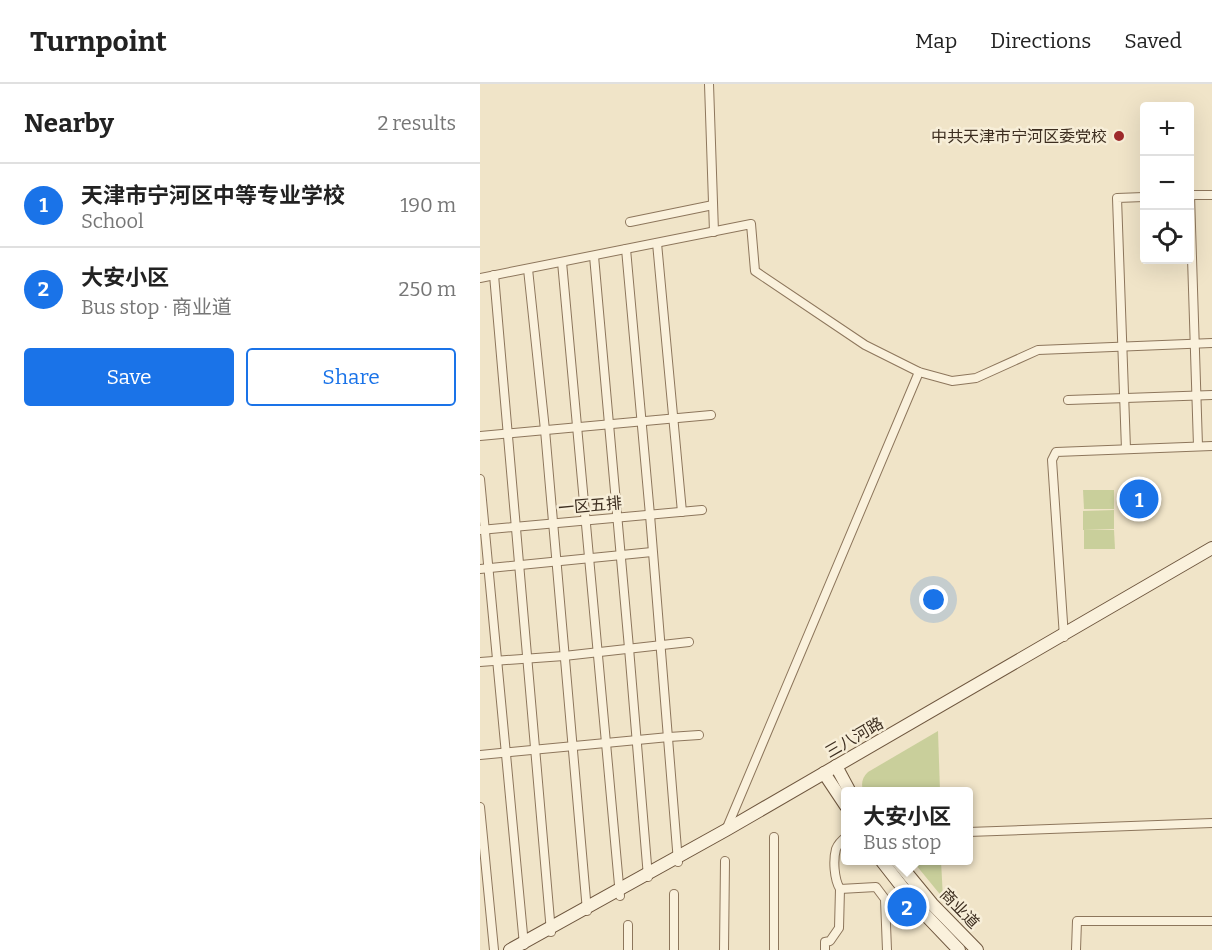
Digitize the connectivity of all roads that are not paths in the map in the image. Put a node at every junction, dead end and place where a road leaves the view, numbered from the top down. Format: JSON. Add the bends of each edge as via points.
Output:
{"nodes":[{"id":1,"x":709,"y":84,"type":"edge"},
{"id":2,"x":1194,"y":195,"type":"edge"},
{"id":3,"x":1212,"y":195,"type":"edge"},
{"id":4,"x":1140,"y":197,"type":"edge"},
{"id":5,"x":713,"y":205,"type":"junction"},
{"id":6,"x":1190,"y":210,"type":"edge"},
{"id":7,"x":630,"y":222,"type":"dead end"},
{"id":8,"x":714,"y":232,"type":"junction"},
{"id":9,"x":657,"y":243,"type":"junction"},
{"id":10,"x":626,"y":249,"type":"junction"},
{"id":11,"x":594,"y":256,"type":"junction"},
{"id":12,"x":562,"y":262,"type":"junction"},
{"id":13,"x":528,"y":269,"type":"junction"},
{"id":14,"x":494,"y":275,"type":"junction"},
{"id":15,"x":480,"y":278,"type":"edge"},
{"id":16,"x":1194,"y":344,"type":"junction"},
{"id":17,"x":1212,"y":344,"type":"edge"},
{"id":18,"x":1122,"y":347,"type":"junction"},
{"id":19,"x":919,"y":372,"type":"junction"},
{"id":20,"x":1212,"y":395,"type":"edge"},
{"id":21,"x":1196,"y":396,"type":"junction"},
{"id":22,"x":1124,"y":398,"type":"junction"},
{"id":23,"x":1068,"y":400,"type":"dead end"},
{"id":24,"x":711,"y":415,"type":"dead end"},
{"id":25,"x":673,"y":419,"type":"junction"},
{"id":26,"x":642,"y":422,"type":"junction"},
{"id":27,"x":609,"y":425,"type":"junction"},
{"id":28,"x":577,"y":428,"type":"junction"},
{"id":29,"x":545,"y":430,"type":"junction"},
{"id":30,"x":508,"y":434,"type":"junction"},
{"id":31,"x":480,"y":436,"type":"edge"},
{"id":32,"x":1198,"y":446,"type":"junction"},
{"id":33,"x":1212,"y":446,"type":"edge"},
{"id":34,"x":1126,"y":449,"type":"junction"},
{"id":35,"x":480,"y":479,"type":"edge"},
{"id":36,"x":702,"y":510,"type":"dead end"},
{"id":37,"x":682,"y":512,"type":"junction"},
{"id":38,"x":650,"y":515,"type":"junction"},
{"id":39,"x":617,"y":518,"type":"junction"},
{"id":40,"x":585,"y":520,"type":"junction"},
{"id":41,"x":552,"y":523,"type":"junction"},
{"id":42,"x":516,"y":527,"type":"junction"},
{"id":43,"x":482,"y":530,"type":"edge"},
{"id":44,"x":1212,"y":548,"type":"edge"},
{"id":45,"x":652,"y":552,"type":"junction"},
{"id":46,"x":621,"y":554,"type":"junction"},
{"id":47,"x":1212,"y":555,"type":"edge"},
{"id":48,"x":589,"y":557,"type":"junction"},
{"id":49,"x":555,"y":561,"type":"junction"},
{"id":50,"x":519,"y":565,"type":"junction"},
{"id":51,"x":484,"y":569,"type":"edge"},
{"id":52,"x":1064,"y":637,"type":"junction"},
{"id":53,"x":689,"y":642,"type":"dead end"},
{"id":54,"x":660,"y":644,"type":"junction"},
{"id":55,"x":629,"y":648,"type":"junction"},
{"id":56,"x":597,"y":652,"type":"junction"},
{"id":57,"x":564,"y":656,"type":"junction"},
{"id":58,"x":527,"y":658,"type":"junction"},
{"id":59,"x":497,"y":661,"type":"junction"},
{"id":60,"x":480,"y":663,"type":"edge"},
{"id":61,"x":699,"y":735,"type":"dead end"},
{"id":62,"x":669,"y":737,"type":"junction"},
{"id":63,"x":637,"y":740,"type":"junction"},
{"id":64,"x":605,"y":743,"type":"junction"},
{"id":65,"x":572,"y":746,"type":"junction"},
{"id":66,"x":535,"y":750,"type":"junction"},
{"id":67,"x":505,"y":753,"type":"junction"},
{"id":68,"x":480,"y":755,"type":"edge"},
{"id":69,"x":832,"y":773,"type":"junction"},
{"id":70,"x":845,"y":787,"type":"edge"},
{"id":71,"x":841,"y":794,"type":"edge"},
{"id":72,"x":480,"y":807,"type":"edge"},
{"id":73,"x":1212,"y":824,"type":"edge"},
{"id":74,"x":973,"y":832,"type":"edge"},
{"id":75,"x":724,"y":834,"type":"junction"},
{"id":76,"x":774,"y":837,"type":"dead end"},
{"id":77,"x":841,"y":842,"type":"edge"},
{"id":78,"x":678,"y":860,"type":"junction"},
{"id":79,"x":725,"y":861,"type":"dead end"},
{"id":80,"x":884,"y":865,"type":"edge"},
{"id":81,"x":899,"y":865,"type":"edge"},
{"id":82,"x":648,"y":877,"type":"junction"},
{"id":83,"x":840,"y":889,"type":"junction"},
{"id":84,"x":620,"y":893,"type":"junction"},
{"id":85,"x":674,"y":894,"type":"dead end"},
{"id":86,"x":587,"y":911,"type":"junction"},
{"id":87,"x":1212,"y":921,"type":"edge"},
{"id":88,"x":628,"y":924,"type":"dead end"},
{"id":89,"x":551,"y":930,"type":"junction"},
{"id":90,"x":523,"y":947,"type":"edge"},
{"id":91,"x":494,"y":950,"type":"edge"},
{"id":92,"x":510,"y":950,"type":"edge"},
{"id":93,"x":628,"y":950,"type":"edge"},
{"id":94,"x":674,"y":950,"type":"edge"},
{"id":95,"x":724,"y":950,"type":"edge"},
{"id":96,"x":774,"y":950,"type":"edge"},
{"id":97,"x":825,"y":950,"type":"edge"},
{"id":98,"x":887,"y":950,"type":"edge"},
{"id":99,"x":959,"y":950,"type":"edge"},
{"id":100,"x":977,"y":950,"type":"edge"},
{"id":101,"x":1076,"y":950,"type":"edge"}],
"edges":[{"from":1,"to":5,"type":"street"},
{"from":2,"to":3,"type":"street"},
{"from":4,"to":18,"type":"street","via":[[1117,198]]},
{"from":5,"to":7,"type":"street"},
{"from":5,"to":8,"type":"street"},
{"from":6,"to":16,"type":"street"},
{"from":8,"to":9,"type":"street"},
{"from":8,"to":19,"type":"street","via":[[751,224],[755,271],[865,345]]},
{"from":9,"to":10,"type":"street"},
{"from":9,"to":25,"type":"street"},
{"from":10,"to":11,"type":"street"},
{"from":10,"to":26,"type":"street"},
{"from":11,"to":12,"type":"street"},
{"from":11,"to":27,"type":"street"},
{"from":12,"to":13,"type":"street"},
{"from":12,"to":28,"type":"street"},
{"from":13,"to":14,"type":"street"},
{"from":13,"to":29,"type":"street"},
{"from":14,"to":15,"type":"street"},
{"from":14,"to":30,"type":"street"},
{"from":16,"to":17,"type":"street"},
{"from":16,"to":18,"type":"street"},
{"from":16,"to":21,"type":"street"},
{"from":18,"to":19,"type":"street","via":[[1038,350],[976,378],[952,381]]},
{"from":18,"to":22,"type":"street"},
{"from":19,"to":75,"type":"street"},
{"from":20,"to":21,"type":"street"},
{"from":21,"to":22,"type":"street"},
{"from":21,"to":32,"type":"street"},
{"from":22,"to":23,"type":"street"},
{"from":22,"to":34,"type":"street"},
{"from":24,"to":25,"type":"street"},
{"from":25,"to":26,"type":"street"},
{"from":25,"to":37,"type":"street"},
{"from":26,"to":27,"type":"street"},
{"from":26,"to":38,"type":"street"},
{"from":27,"to":28,"type":"street"},
{"from":27,"to":39,"type":"street"},
{"from":28,"to":29,"type":"street"},
{"from":28,"to":40,"type":"street"},
{"from":29,"to":30,"type":"street"},
{"from":29,"to":41,"type":"street"},
{"from":30,"to":31,"type":"street"},
{"from":30,"to":42,"type":"street"},
{"from":32,"to":33,"type":"street"},
{"from":32,"to":34,"type":"street"},
{"from":34,"to":52,"type":"street","via":[[1056,452],[1053,456]]},
{"from":35,"to":43,"type":"street"},
{"from":36,"to":37,"type":"street","name":"一区五排"},
{"from":37,"to":38,"type":"street","name":"一区五排"},
{"from":38,"to":39,"type":"street","name":"一区五排"},
{"from":38,"to":45,"type":"street"},
{"from":39,"to":40,"type":"street","name":"一区五排"},
{"from":39,"to":46,"type":"street"},
{"from":40,"to":41,"type":"street","name":"一区五排"},
{"from":40,"to":48,"type":"street"},
{"from":41,"to":42,"type":"street","name":"一区五排"},
{"from":41,"to":49,"type":"street"},
{"from":42,"to":43,"type":"street","name":"一区五排"},
{"from":42,"to":50,"type":"street"},
{"from":43,"to":51,"type":"street"},
{"from":44,"to":52,"type":"street","name":"三八河路"},
{"from":45,"to":46,"type":"street"},
{"from":45,"to":54,"type":"street"},
{"from":46,"to":48,"type":"street"},
{"from":46,"to":55,"type":"street"},
{"from":47,"to":52,"type":"street","name":"三八河路"},
{"from":48,"to":49,"type":"street"},
{"from":48,"to":56,"type":"street"},
{"from":49,"to":50,"type":"street"},
{"from":49,"to":57,"type":"street"},
{"from":50,"to":51,"type":"street"},
{"from":50,"to":58,"type":"street"},
{"from":51,"to":59,"type":"street"},
{"from":52,"to":69,"type":"street","name":"三八河路"},
{"from":53,"to":54,"type":"street"},
{"from":54,"to":55,"type":"street"},
{"from":54,"to":62,"type":"street"},
{"from":55,"to":56,"type":"street"},
{"from":55,"to":63,"type":"street"},
{"from":56,"to":57,"type":"street"},
{"from":56,"to":64,"type":"street"},
{"from":57,"to":58,"type":"street"},
{"from":57,"to":65,"type":"street"},
{"from":58,"to":59,"type":"street"},
{"from":58,"to":66,"type":"street"},
{"from":59,"to":60,"type":"street"},
{"from":59,"to":67,"type":"street"},
{"from":61,"to":62,"type":"street"},
{"from":62,"to":63,"type":"street"},
{"from":62,"to":78,"type":"street"},
{"from":63,"to":64,"type":"street"},
{"from":63,"to":82,"type":"street"},
{"from":64,"to":65,"type":"street"},
{"from":64,"to":84,"type":"street"},
{"from":65,"to":66,"type":"street"},
{"from":65,"to":86,"type":"street"},
{"from":66,"to":67,"type":"street"},
{"from":66,"to":89,"type":"street"},
{"from":67,"to":68,"type":"street"},
{"from":67,"to":90,"type":"street"},
{"from":69,"to":70,"type":"street"},
{"from":69,"to":71,"type":"street"},
{"from":69,"to":75,"type":"street","name":"三八河路"},
{"from":72,"to":91,"type":"street"},
{"from":73,"to":74,"type":"street"},
{"from":75,"to":78,"type":"street","name":"三八河路"},
{"from":76,"to":96,"type":"street"},
{"from":77,"to":83,"type":"street","via":[[836,854]]},
{"from":78,"to":82,"type":"street","name":"三八河路"},
{"from":79,"to":95,"type":"street"},
{"from":80,"to":99,"type":"street","name":"商业道"},
{"from":81,"to":100,"type":"street","name":"商业道"},
{"from":82,"to":84,"type":"street","name":"三八河路"},
{"from":83,"to":97,"type":"street","via":[[839,928],[825,942]]},
{"from":83,"to":98,"type":"street","via":[[876,887],[885,899]]},
{"from":84,"to":86,"type":"street","name":"三八河路"},
{"from":85,"to":94,"type":"street"},
{"from":86,"to":89,"type":"street","name":"三八河路"},
{"from":87,"to":101,"type":"street","via":[[1077,921]]},
{"from":88,"to":93,"type":"street"},
{"from":89,"to":90,"type":"street","name":"三八河路"},
{"from":90,"to":92,"type":"street","name":"三八河路"}]}
